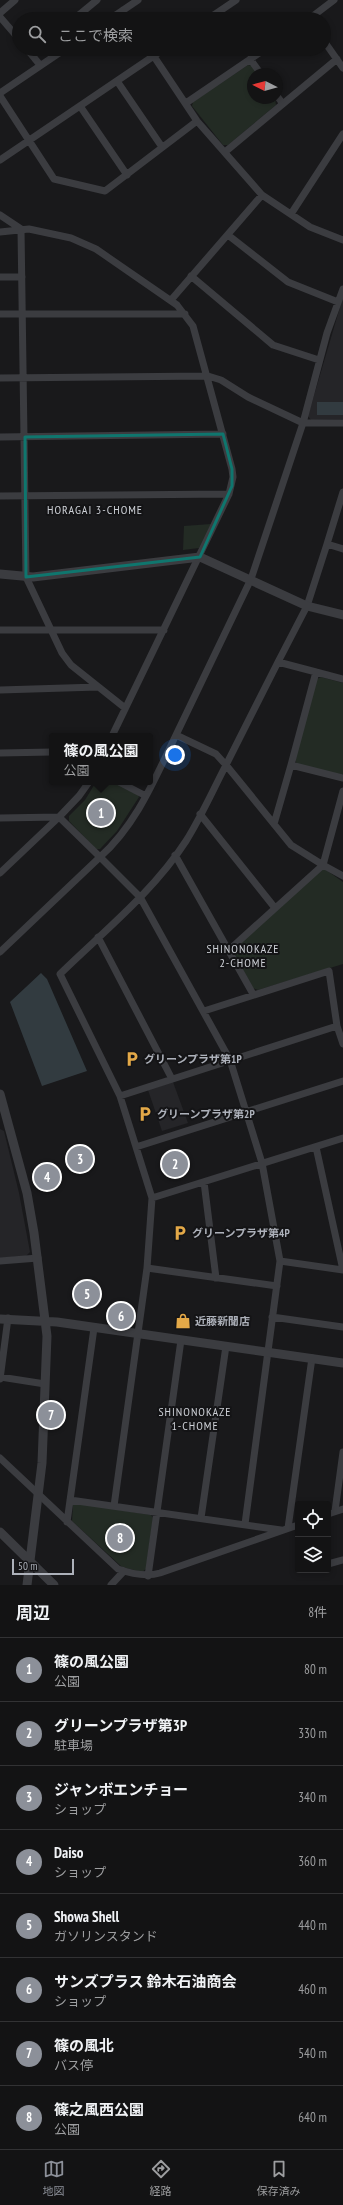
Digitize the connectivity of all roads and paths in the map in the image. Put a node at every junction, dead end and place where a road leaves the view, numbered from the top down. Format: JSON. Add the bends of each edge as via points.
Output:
{"nodes":[{"id":1,"x":15,"y":0,"type":"edge"},
{"id":2,"x":97,"y":0,"type":"edge"},
{"id":3,"x":138,"y":0,"type":"edge"},
{"id":4,"x":236,"y":0,"type":"edge"},
{"id":5,"x":334,"y":0,"type":"edge"},
{"id":6,"x":123,"y":10,"type":"joint"},
{"id":7,"x":0,"y":12,"type":"edge"},
{"id":8,"x":82,"y":12,"type":"edge"},
{"id":9,"x":120,"y":12,"type":"edge"},
{"id":10,"x":218,"y":12,"type":"edge"},
{"id":11,"x":318,"y":12,"type":"edge"},
{"id":12,"x":0,"y":17,"type":"edge"},
{"id":13,"x":12,"y":31,"type":"edge"},
{"id":14,"x":331,"y":51,"type":"edge"},
{"id":15,"x":33,"y":56,"type":"edge"},
{"id":16,"x":55,"y":56,"type":"edge"},
{"id":17,"x":154,"y":56,"type":"joint"},
{"id":18,"x":254,"y":56,"type":"edge"},
{"id":19,"x":250,"y":59,"type":"junction"},
{"id":20,"x":337,"y":59,"type":"junction"},
{"id":21,"x":40,"y":66,"type":"junction"},
{"id":22,"x":257,"y":68,"type":"edge"},
{"id":23,"x":343,"y":68,"type":"edge"},
{"id":24,"x":117,"y":81,"type":"junction"},
{"id":25,"x":0,"y":93,"type":"edge"},
{"id":26,"x":0,"y":96,"type":"edge"},
{"id":27,"x":186,"y":103,"type":"junction"},
{"id":28,"x":283,"y":104,"type":"joint"},
{"id":29,"x":80,"y":106,"type":"junction"},
{"id":30,"x":197,"y":121,"type":"junction"},
{"id":31,"x":343,"y":134,"type":"edge"},
{"id":32,"x":28,"y":141,"type":"junction"},
{"id":33,"x":162,"y":148,"type":"junction"},
{"id":34,"x":225,"y":152,"type":"junction"},
{"id":35,"x":0,"y":160,"type":"edge"},
{"id":36,"x":127,"y":175,"type":"junction"},
{"id":37,"x":262,"y":194,"type":"junction"},
{"id":38,"x":291,"y":214,"type":"junction"},
{"id":39,"x":0,"y":215,"type":"edge"},
{"id":40,"x":21,"y":229,"type":"junction"},
{"id":41,"x":0,"y":232,"type":"edge"},
{"id":42,"x":228,"y":235,"type":"junction"},
{"id":43,"x":343,"y":240,"type":"edge"},
{"id":44,"x":191,"y":276,"type":"junction"},
{"id":45,"x":22,"y":277,"type":"junction"},
{"id":46,"x":0,"y":278,"type":"edge"},
{"id":47,"x":343,"y":289,"type":"edge"},
{"id":48,"x":171,"y":300,"type":"junction"},
{"id":49,"x":338,"y":302,"type":"junction"},
{"id":50,"x":0,"y":314,"type":"edge"},
{"id":51,"x":185,"y":314,"type":"junction"},
{"id":52,"x":23,"y":315,"type":"junction"},
{"id":53,"x":319,"y":360,"type":"junction"},
{"id":54,"x":208,"y":376,"type":"junction"},
{"id":55,"x":0,"y":378,"type":"edge"},
{"id":56,"x":24,"y":378,"type":"junction"},
{"id":57,"x":303,"y":423,"type":"junction"},
{"id":58,"x":343,"y":423,"type":"edge"},
{"id":59,"x":223,"y":434,"type":"junction"},
{"id":60,"x":0,"y":437,"type":"edge"},
{"id":61,"x":25,"y":437,"type":"junction"},
{"id":62,"x":343,"y":492,"type":"edge"},
{"id":63,"x":229,"y":494,"type":"junction"},
{"id":64,"x":0,"y":496,"type":"edge"},
{"id":65,"x":24,"y":496,"type":"junction"},
{"id":66,"x":327,"y":544,"type":"junction"},
{"id":67,"x":343,"y":549,"type":"edge"},
{"id":68,"x":200,"y":556,"type":"junction"},
{"id":69,"x":0,"y":574,"type":"edge"},
{"id":70,"x":26,"y":577,"type":"junction"},
{"id":71,"x":251,"y":579,"type":"junction"},
{"id":72,"x":307,"y":606,"type":"junction"},
{"id":73,"x":343,"y":615,"type":"edge"},
{"id":74,"x":0,"y":630,"type":"edge"},
{"id":75,"x":49,"y":630,"type":"junction"},
{"id":76,"x":164,"y":630,"type":"junction"},
{"id":77,"x":278,"y":662,"type":"junction"},
{"id":78,"x":316,"y":672,"type":"junction"},
{"id":79,"x":343,"y":679,"type":"edge"},
{"id":80,"x":98,"y":688,"type":"junction"},
{"id":81,"x":0,"y":690,"type":"edge"},
{"id":82,"x":125,"y":708,"type":"junction"},
{"id":83,"x":113,"y":733,"type":"edge"},
{"id":84,"x":176,"y":734,"type":"junction"},
{"id":85,"x":0,"y":752,"type":"edge"},
{"id":86,"x":49,"y":752,"type":"edge"},
{"id":87,"x":226,"y":765,"type":"junction"},
{"id":88,"x":291,"y":765,"type":"junction"},
{"id":89,"x":343,"y":778,"type":"edge"},
{"id":90,"x":153,"y":782,"type":"edge"},
{"id":91,"x":87,"y":785,"type":"edge"},
{"id":92,"x":125,"y":785,"type":"edge"},
{"id":93,"x":151,"y":785,"type":"edge"},
{"id":94,"x":343,"y":790,"type":"edge"},
{"id":95,"x":146,"y":796,"type":"junction"},
{"id":96,"x":200,"y":814,"type":"junction"},
{"id":97,"x":58,"y":817,"type":"junction"},
{"id":98,"x":0,"y":818,"type":"edge"},
{"id":99,"x":274,"y":824,"type":"junction"},
{"id":100,"x":175,"y":855,"type":"junction"},
{"id":101,"x":100,"y":857,"type":"junction"},
{"id":102,"x":323,"y":865,"type":"junction"},
{"id":103,"x":0,"y":873,"type":"edge"},
{"id":104,"x":343,"y":876,"type":"edge"},
{"id":105,"x":140,"y":897,"type":"junction"},
{"id":106,"x":275,"y":908,"type":"junction"},
{"id":107,"x":98,"y":937,"type":"junction"},
{"id":108,"x":229,"y":950,"type":"junction"},
{"id":109,"x":0,"y":952,"type":"edge"},
{"id":110,"x":253,"y":994,"type":"junction"},
{"id":111,"x":204,"y":1011,"type":"junction"},
{"id":112,"x":337,"y":1026,"type":"junction"},
{"id":113,"x":343,"y":1044,"type":"edge"},
{"id":114,"x":230,"y":1060,"type":"junction"},
{"id":115,"x":172,"y":1079,"type":"junction"},
{"id":116,"x":343,"y":1081,"type":"edge"},
{"id":117,"x":0,"y":1094,"type":"edge"},
{"id":118,"x":120,"y":1096,"type":"junction"},
{"id":119,"x":245,"y":1112,"type":"junction"},
{"id":120,"x":9,"y":1123,"type":"junction"},
{"id":121,"x":0,"y":1126,"type":"edge"},
{"id":122,"x":343,"y":1138,"type":"edge"},
{"id":123,"x":136,"y":1147,"type":"junction"},
{"id":124,"x":316,"y":1147,"type":"junction"},
{"id":125,"x":262,"y":1163,"type":"junction"},
{"id":126,"x":204,"y":1182,"type":"junction"},
{"id":127,"x":152,"y":1198,"type":"junction"},
{"id":128,"x":38,"y":1258,"type":"junction"},
{"id":129,"x":0,"y":1261,"type":"edge"},
{"id":130,"x":280,"y":1261,"type":"junction"},
{"id":131,"x":147,"y":1268,"type":"junction"},
{"id":132,"x":343,"y":1270,"type":"edge"},
{"id":133,"x":216,"y":1278,"type":"junction"},
{"id":134,"x":277,"y":1286,"type":"junction"},
{"id":135,"x":272,"y":1317,"type":"junction"},
{"id":136,"x":4,"y":1318,"type":"edge"},
{"id":137,"x":45,"y":1321,"type":"junction"},
{"id":138,"x":343,"y":1327,"type":"edge"},
{"id":139,"x":94,"y":1328,"type":"junction"},
{"id":140,"x":138,"y":1335,"type":"junction"},
{"id":141,"x":181,"y":1340,"type":"junction"},
{"id":142,"x":226,"y":1346,"type":"junction"},
{"id":143,"x":268,"y":1352,"type":"junction"},
{"id":144,"x":312,"y":1358,"type":"junction"},
{"id":145,"x":343,"y":1363,"type":"edge"},
{"id":146,"x":0,"y":1378,"type":"edge"},
{"id":147,"x":45,"y":1384,"type":"junction"},
{"id":148,"x":343,"y":1452,"type":"edge"},
{"id":149,"x":0,"y":1458,"type":"edge"},
{"id":150,"x":38,"y":1494,"type":"junction"},
{"id":151,"x":70,"y":1500,"type":"junction"},
{"id":152,"x":114,"y":1506,"type":"junction"},
{"id":153,"x":343,"y":1509,"type":"edge"},
{"id":154,"x":157,"y":1512,"type":"junction"},
{"id":155,"x":331,"y":1513,"type":"edge"},
{"id":156,"x":201,"y":1518,"type":"junction"},
{"id":157,"x":67,"y":1522,"type":"junction"},
{"id":158,"x":245,"y":1524,"type":"junction"},
{"id":159,"x":295,"y":1526,"type":"edge"},
{"id":160,"x":285,"y":1529,"type":"junction"},
{"id":161,"x":0,"y":1532,"type":"edge"},
{"id":162,"x":343,"y":1560,"type":"edge"},
{"id":163,"x":30,"y":1562,"type":"junction"},
{"id":164,"x":331,"y":1562,"type":"edge"},
{"id":165,"x":124,"y":1571,"type":"junction"},
{"id":166,"x":148,"y":1576,"type":"junction"},
{"id":167,"x":27,"y":1585,"type":"edge"},
{"id":168,"x":54,"y":1585,"type":"edge"},
{"id":169,"x":111,"y":1585,"type":"edge"}],
"edges":[{"from":1,"to":7,"type":"street"},
{"from":2,"to":8,"type":"street"},
{"from":3,"to":6,"type":"street"},
{"from":4,"to":10,"type":"street"},
{"from":5,"to":11,"type":"street"},
{"from":6,"to":9,"type":"street"},
{"from":12,"to":13,"type":"street"},
{"from":14,"to":20,"type":"street"},
{"from":15,"to":21,"type":"street"},
{"from":16,"to":21,"type":"street"},
{"from":17,"to":24,"type":"street"},
{"from":17,"to":27,"type":"street"},
{"from":18,"to":19,"type":"street"},
{"from":19,"to":22,"type":"street"},
{"from":19,"to":27,"type":"street"},
{"from":20,"to":23,"type":"street"},
{"from":20,"to":28,"type":"street"},
{"from":21,"to":25,"type":"street"},
{"from":24,"to":29,"type":"street"},
{"from":24,"to":33,"type":"street"},
{"from":26,"to":32,"type":"street"},
{"from":27,"to":30,"type":"street"},
{"from":28,"to":34,"type":"street"},
{"from":29,"to":32,"type":"street"},
{"from":29,"to":36,"type":"street"},
{"from":30,"to":33,"type":"street"},
{"from":30,"to":34,"type":"street"},
{"from":31,"to":38,"type":"street"},
{"from":32,"to":35,"type":"street"},
{"from":32,"to":36,"type":"street","via":[[54,179],[105,191]]},
{"from":33,"to":36,"type":"street"},
{"from":34,"to":37,"type":"street"},
{"from":37,"to":38,"type":"street"},
{"from":37,"to":42,"type":"street"},
{"from":38,"to":43,"type":"street","via":[[310,227]]},
{"from":39,"to":40,"type":"street"},
{"from":40,"to":41,"type":"street"},
{"from":40,"to":45,"type":"street"},
{"from":40,"to":48,"type":"street","via":[[72,238],[96,249]]},
{"from":42,"to":44,"type":"street"},
{"from":42,"to":49,"type":"street","via":[[288,282]]},
{"from":44,"to":48,"type":"street"},
{"from":44,"to":53,"type":"street","via":[[273,345]]},
{"from":45,"to":46,"type":"street"},
{"from":45,"to":52,"type":"street"},
{"from":47,"to":49,"type":"street"},
{"from":48,"to":51,"type":"street"},
{"from":49,"to":53,"type":"street"},
{"from":50,"to":52,"type":"street"},
{"from":51,"to":52,"type":"street"},
{"from":51,"to":54,"type":"street","via":[[193,326]]},
{"from":52,"to":56,"type":"street"},
{"from":53,"to":57,"type":"street"},
{"from":54,"to":56,"type":"street"},
{"from":54,"to":57,"type":"street","via":[[221,380],[248,397]]},
{"from":54,"to":59,"type":"street"},
{"from":55,"to":56,"type":"street"},
{"from":56,"to":61,"type":"street"},
{"from":57,"to":58,"type":"street"},
{"from":57,"to":71,"type":"street"},
{"from":59,"to":61,"type":"street"},
{"from":59,"to":63,"type":"street","via":[[232,473]]},
{"from":60,"to":61,"type":"street"},
{"from":61,"to":65,"type":"street"},
{"from":62,"to":66,"type":"street"},
{"from":63,"to":65,"type":"street"},
{"from":63,"to":68,"type":"street"},
{"from":64,"to":65,"type":"street"},
{"from":65,"to":70,"type":"street"},
{"from":66,"to":67,"type":"street"},
{"from":66,"to":72,"type":"street"},
{"from":68,"to":70,"type":"street"},
{"from":68,"to":71,"type":"street"},
{"from":68,"to":76,"type":"street"},
{"from":69,"to":70,"type":"street"},
{"from":70,"to":75,"type":"street"},
{"from":71,"to":72,"type":"street"},
{"from":71,"to":84,"type":"street"},
{"from":72,"to":73,"type":"street"},
{"from":72,"to":77,"type":"street"},
{"from":74,"to":75,"type":"street"},
{"from":75,"to":76,"type":"street"},
{"from":75,"to":80,"type":"street","via":[[71,665]]},
{"from":76,"to":82,"type":"street"},
{"from":77,"to":78,"type":"street"},
{"from":77,"to":87,"type":"street"},
{"from":78,"to":79,"type":"street"},
{"from":78,"to":88,"type":"street"},
{"from":80,"to":81,"type":"street"},
{"from":80,"to":82,"type":"street"},
{"from":82,"to":83,"type":"street"},
{"from":84,"to":87,"type":"street","via":[[216,754]]},
{"from":84,"to":90,"type":"street"},
{"from":85,"to":86,"type":"street"},
{"from":87,"to":96,"type":"street"},
{"from":87,"to":99,"type":"street"},
{"from":88,"to":89,"type":"street"},
{"from":88,"to":99,"type":"street"},
{"from":91,"to":97,"type":"street","via":[[80,796]]},
{"from":92,"to":95,"type":"street"},
{"from":93,"to":95,"type":"street"},
{"from":94,"to":102,"type":"street"},
{"from":95,"to":101,"type":"street","via":[[128,825]]},
{"from":96,"to":100,"type":"street","via":[[186,841]]},
{"from":96,"to":106,"type":"street"},
{"from":97,"to":98,"type":"street"},
{"from":97,"to":101,"type":"street"},
{"from":97,"to":103,"type":"street"},
{"from":99,"to":102,"type":"street","via":[[290,845]]},
{"from":100,"to":105,"type":"street"},
{"from":100,"to":108,"type":"street"},
{"from":101,"to":105,"type":"street"},
{"from":101,"to":109,"type":"street"},
{"from":102,"to":104,"type":"street"},
{"from":102,"to":106,"type":"street"},
{"from":105,"to":107,"type":"street"},
{"from":105,"to":111,"type":"street"},
{"from":106,"to":108,"type":"street"},
{"from":107,"to":115,"type":"street"},
{"from":107,"to":118,"type":"street","via":[[60,974]]},
{"from":108,"to":110,"type":"street"},
{"from":110,"to":111,"type":"street"},
{"from":110,"to":112,"type":"street","via":[[330,971]]},
{"from":111,"to":114,"type":"street"},
{"from":112,"to":113,"type":"street"},
{"from":112,"to":114,"type":"street"},
{"from":114,"to":115,"type":"street"},
{"from":114,"to":119,"type":"street"},
{"from":115,"to":118,"type":"street"},
{"from":116,"to":119,"type":"street"},
{"from":117,"to":120,"type":"street"},
{"from":118,"to":123,"type":"street"},
{"from":119,"to":123,"type":"street"},
{"from":119,"to":125,"type":"street"},
{"from":120,"to":121,"type":"street"},
{"from":120,"to":128,"type":"street","via":[[27,1192]]},
{"from":122,"to":124,"type":"street"},
{"from":123,"to":127,"type":"street"},
{"from":124,"to":125,"type":"street"},
{"from":124,"to":132,"type":"street"},
{"from":125,"to":126,"type":"street"},
{"from":125,"to":130,"type":"street"},
{"from":126,"to":127,"type":"street"},
{"from":126,"to":133,"type":"street"},
{"from":127,"to":131,"type":"street"},
{"from":128,"to":129,"type":"street"},
{"from":128,"to":137,"type":"street"},
{"from":130,"to":132,"type":"street"},
{"from":130,"to":134,"type":"street"},
{"from":131,"to":133,"type":"street"},
{"from":131,"to":140,"type":"street"},
{"from":133,"to":134,"type":"street"},
{"from":134,"to":135,"type":"street"},
{"from":135,"to":138,"type":"street"},
{"from":135,"to":143,"type":"street"},
{"from":136,"to":137,"type":"street"},
{"from":136,"to":146,"type":"street"},
{"from":137,"to":139,"type":"street"},
{"from":137,"to":147,"type":"street"},
{"from":139,"to":140,"type":"street"},
{"from":139,"to":151,"type":"street"},
{"from":140,"to":141,"type":"street"},
{"from":140,"to":152,"type":"street"},
{"from":141,"to":142,"type":"street"},
{"from":141,"to":154,"type":"street"},
{"from":142,"to":143,"type":"street"},
{"from":142,"to":156,"type":"street"},
{"from":143,"to":144,"type":"street"},
{"from":143,"to":158,"type":"street"},
{"from":144,"to":145,"type":"street"},
{"from":144,"to":160,"type":"street"},
{"from":146,"to":147,"type":"street"},
{"from":147,"to":150,"type":"street","via":[[42,1463]]},
{"from":148,"to":155,"type":"street"},
{"from":149,"to":150,"type":"street"},
{"from":150,"to":157,"type":"street"},
{"from":150,"to":163,"type":"street"},
{"from":151,"to":152,"type":"street"},
{"from":151,"to":157,"type":"street"},
{"from":152,"to":154,"type":"street"},
{"from":153,"to":155,"type":"street"},
{"from":154,"to":156,"type":"street"},
{"from":154,"to":166,"type":"street"},
{"from":156,"to":158,"type":"street"},
{"from":157,"to":165,"type":"street","via":[[118,1569]]},
{"from":158,"to":160,"type":"street"},
{"from":159,"to":160,"type":"street"},
{"from":160,"to":166,"type":"street"},
{"from":161,"to":163,"type":"street"},
{"from":162,"to":164,"type":"street"},
{"from":163,"to":167,"type":"street"},
{"from":163,"to":168,"type":"street"},
{"from":165,"to":166,"type":"street"},
{"from":165,"to":169,"type":"street"}]}
